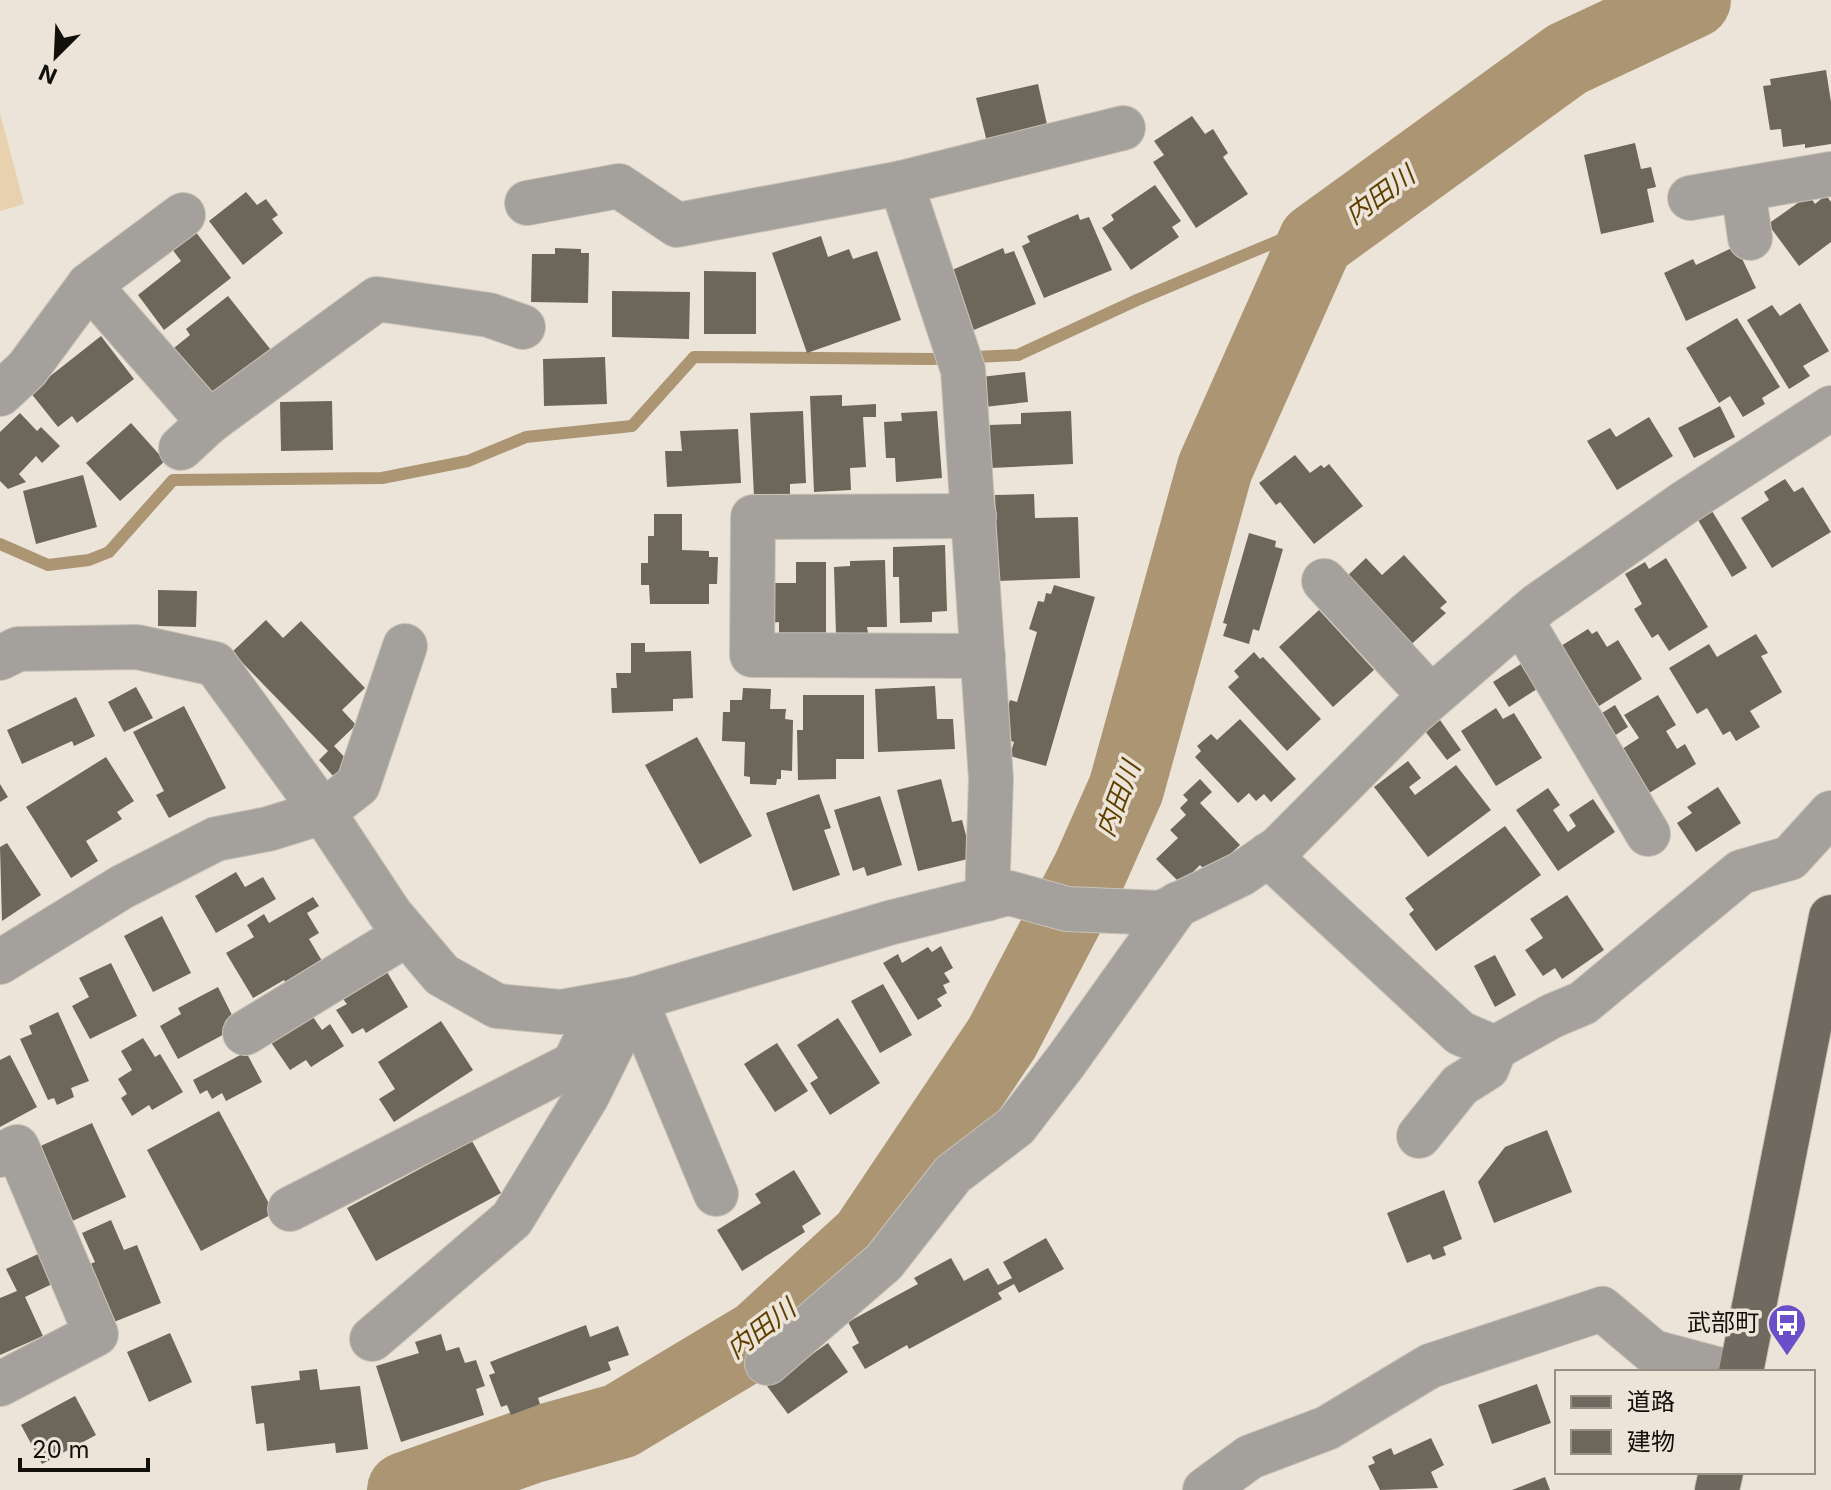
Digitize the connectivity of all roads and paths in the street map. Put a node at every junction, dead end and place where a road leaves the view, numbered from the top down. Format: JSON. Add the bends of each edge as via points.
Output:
{"nodes":[{"id":1,"x":1123,"y":128,"type":"dead end"},
{"id":2,"x":1831,"y":174,"type":"edge"},
{"id":3,"x":901,"y":183,"type":"junction"},
{"id":4,"x":1743,"y":189,"type":"junction"},
{"id":5,"x":1690,"y":198,"type":"dead end"},
{"id":6,"x":527,"y":203,"type":"dead end"},
{"id":7,"x":183,"y":215,"type":"dead end"},
{"id":8,"x":1750,"y":238,"type":"dead end"},
{"id":9,"x":89,"y":285,"type":"junction"},
{"id":10,"x":523,"y":327,"type":"dead end"},
{"id":11,"x":0,"y":394,"type":"edge"},
{"id":12,"x":1831,"y":408,"type":"edge"},
{"id":13,"x":974,"y":516,"type":"junction"},
{"id":14,"x":1324,"y":581,"type":"dead end"},
{"id":15,"x":1521,"y":620,"type":"junction"},
{"id":16,"x":405,"y":646,"type":"dead end"},
{"id":17,"x":983,"y":656,"type":"junction"},
{"id":18,"x":0,"y":658,"type":"edge"},
{"id":19,"x":1431,"y":697,"type":"junction"},
{"id":20,"x":323,"y":812,"type":"junction"},
{"id":21,"x":1831,"y":813,"type":"edge"},
{"id":22,"x":1648,"y":834,"type":"dead end"},
{"id":23,"x":1268,"y":855,"type":"junction"},
{"id":24,"x":998,"y":896,"type":"junction"},
{"id":25,"x":1170,"y":909,"type":"junction"},
{"id":26,"x":1831,"y":917,"type":"edge"},
{"id":27,"x":407,"y":934,"type":"junction"},
{"id":28,"x":0,"y":962,"type":"edge"},
{"id":29,"x":619,"y":1002,"type":"junction"},
{"id":30,"x":245,"y":1033,"type":"dead end"},
{"id":31,"x":1495,"y":1048,"type":"junction"},
{"id":32,"x":1419,"y":1136,"type":"dead end"},
{"id":33,"x":0,"y":1155,"type":"edge"},
{"id":34,"x":716,"y":1194,"type":"dead end"},
{"id":35,"x":290,"y":1209,"type":"dead end"},
{"id":36,"x":372,"y":1339,"type":"dead end"},
{"id":37,"x":767,"y":1363,"type":"dead end"},
{"id":38,"x":1720,"y":1370,"type":"edge"},
{"id":39,"x":1741,"y":1370,"type":"edge"},
{"id":40,"x":0,"y":1384,"type":"edge"},
{"id":41,"x":1205,"y":1490,"type":"edge"}],
"edges":[{"from":1,"to":3,"type":"street"},
{"from":2,"to":4,"type":"street"},
{"from":3,"to":6,"type":"street","via":[[677,225],[619,186]]},
{"from":3,"to":13,"type":"street","via":[[956,350]]},
{"from":4,"to":5,"type":"street"},
{"from":4,"to":8,"type":"street"},
{"from":7,"to":9,"type":"street"},
{"from":9,"to":10,"type":"street","via":[[195,435],[377,299],[489,315]]},
{"from":9,"to":11,"type":"street","via":[[27,369]]},
{"from":12,"to":15,"type":"street","via":[[1684,503]]},
{"from":13,"to":17,"type":"street"},
{"from":13,"to":17,"type":"street","via":[[753,517],[752,655]]},
{"from":14,"to":19,"type":"street"},
{"from":15,"to":19,"type":"street"},
{"from":15,"to":22,"type":"street"},
{"from":16,"to":20,"type":"street","via":[[358,785]]},
{"from":17,"to":24,"type":"street"},
{"from":18,"to":20,"type":"street","via":[[18,649],[137,647],[215,664]]},
{"from":19,"to":23,"type":"street"},
{"from":20,"to":27,"type":"street"},
{"from":20,"to":28,"type":"street","via":[[216,839],[122,887]]},
{"from":21,"to":31,"type":"street","via":[[1790,858],[1741,872],[1583,1003]]},
{"from":23,"to":25,"type":"street"},
{"from":23,"to":31,"type":"street","via":[[1460,1033]]},
{"from":24,"to":25,"type":"street","via":[[1067,909]]},
{"from":24,"to":29,"type":"street"},
{"from":25,"to":37,"type":"street","via":[[1016,1126],[953,1174],[884,1262]]},
{"from":26,"to":39,"type":"main road"},
{"from":27,"to":29,"type":"street","via":[[442,975],[497,1006],[561,1012]]},
{"from":27,"to":30,"type":"street"},
{"from":29,"to":34,"type":"street"},
{"from":29,"to":35,"type":"street","via":[[574,1064]]},
{"from":29,"to":36,"type":"street","via":[[587,1096],[512,1219]]},
{"from":31,"to":32,"type":"street","via":[[1487,1068],[1460,1085]]},
{"from":33,"to":40,"type":"street","via":[[17,1147],[96,1334]]},
{"from":38,"to":41,"type":"street","via":[[1653,1352],[1602,1309],[1430,1366],[1327,1428],[1250,1457]]}]}
